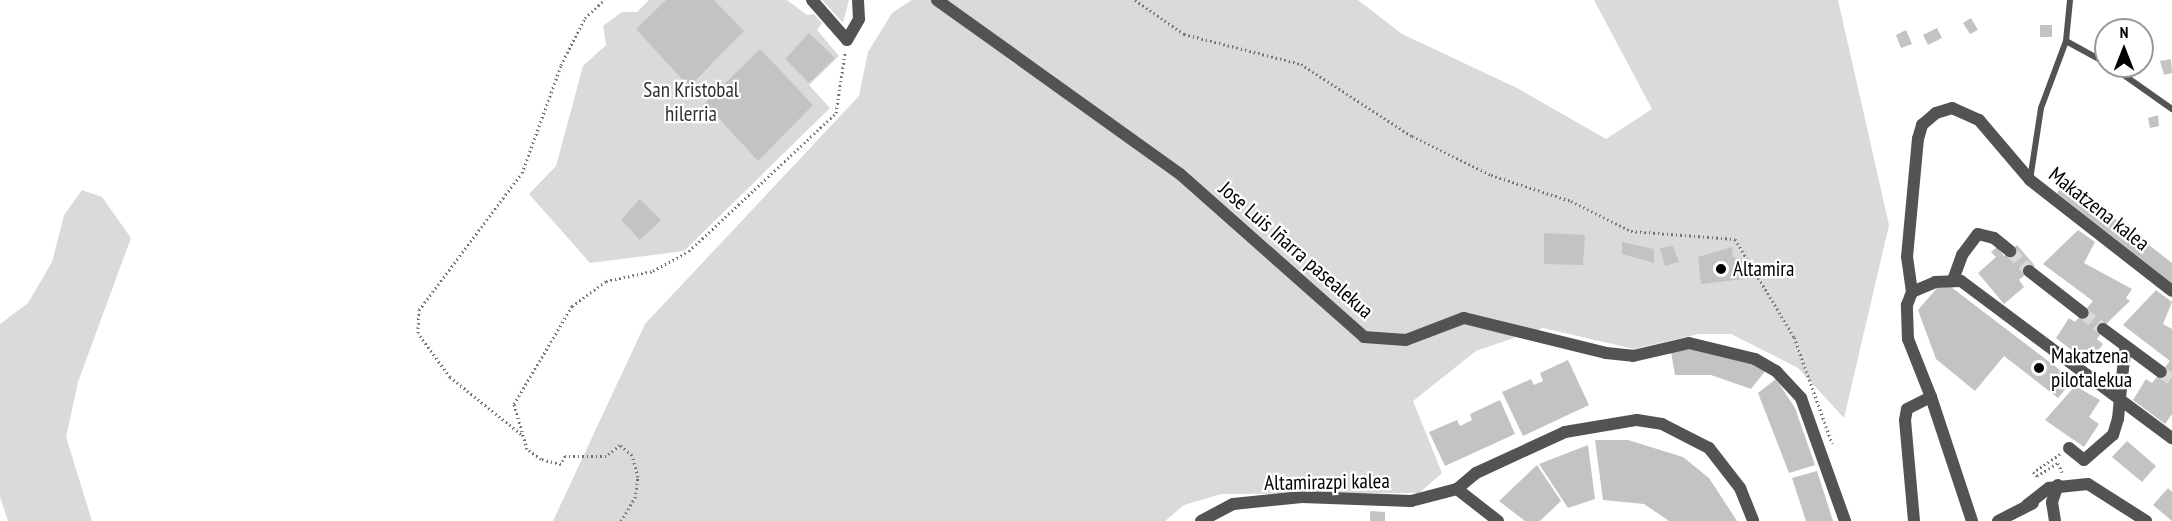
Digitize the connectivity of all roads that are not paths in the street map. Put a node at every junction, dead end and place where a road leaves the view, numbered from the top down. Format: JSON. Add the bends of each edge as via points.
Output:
{"nodes":[{"id":1,"x":812,"y":0,"type":"edge"},
{"id":2,"x":858,"y":0,"type":"edge"},
{"id":3,"x":937,"y":0,"type":"edge"},
{"id":4,"x":2070,"y":0,"type":"edge"},
{"id":5,"x":2066,"y":40,"type":"junction"},
{"id":6,"x":2094,"y":56,"type":"edge"},
{"id":7,"x":2128,"y":78,"type":"edge"},
{"id":8,"x":2172,"y":109,"type":"edge"},
{"id":9,"x":2030,"y":180,"type":"junction"},
{"id":10,"x":2010,"y":251,"type":"tunnel mouth"},
{"id":11,"x":2029,"y":272,"type":"tunnel mouth"},
{"id":12,"x":1953,"y":280,"type":"junction"},
{"id":13,"x":2172,"y":291,"type":"edge"},
{"id":14,"x":1912,"y":292,"type":"junction"},
{"id":15,"x":2083,"y":313,"type":"tunnel mouth"},
{"id":16,"x":2103,"y":329,"type":"tunnel mouth"},
{"id":17,"x":2126,"y":346,"type":"junction"},
{"id":18,"x":2161,"y":372,"type":"tunnel mouth"},
{"id":19,"x":1930,"y":397,"type":"junction"},
{"id":20,"x":2172,"y":438,"type":"edge"},
{"id":21,"x":2069,"y":448,"type":"road end"},
{"id":22,"x":2058,"y":485,"type":"junction"},
{"id":23,"x":1457,"y":489,"type":"junction"},
{"id":24,"x":2026,"y":505,"type":"junction"},
{"id":25,"x":2053,"y":517,"type":"edge"},
{"id":26,"x":1202,"y":521,"type":"edge"},
{"id":27,"x":1498,"y":521,"type":"edge"},
{"id":28,"x":1753,"y":521,"type":"edge"},
{"id":29,"x":1845,"y":521,"type":"edge"},
{"id":30,"x":1914,"y":521,"type":"edge"},
{"id":31,"x":1972,"y":521,"type":"edge"},
{"id":32,"x":1998,"y":521,"type":"edge"},
{"id":33,"x":2146,"y":521,"type":"edge"}],
"edges":[{"from":1,"to":2,"type":"street","via":[[847,40],[860,19]]},
{"from":3,"to":29,"type":"street","name":"Jose Luis Iñarra pasealekua","via":[[1180,174],[1364,337],[1406,340],[1464,318],[1605,353],[1633,356],[1689,343],[1755,359],[1801,398]]},
{"from":4,"to":5,"type":"lane","name":"Makatzena kalea"},
{"from":5,"to":6,"type":"lane"},
{"from":5,"to":9,"type":"lane","name":"Makatzena kalea","via":[[2048,80]]},
{"from":7,"to":8,"type":"lane"},
{"from":9,"to":13,"type":"street","name":"Makatzena kalea"},
{"from":9,"to":14,"type":"street","name":"Makatzena kalea","via":[[1989,128],[1966,111],[1936,113],[1922,125],[1908,241]]},
{"from":10,"to":12,"type":"street","via":[[1994,238],[1978,234],[1962,255]]},
{"from":11,"to":15,"type":"street"},
{"from":12,"to":14,"type":"street"},
{"from":12,"to":20,"type":"street"},
{"from":14,"to":19,"type":"street","name":"Makatzena kalea","via":[[1907,305],[1908,339]]},
{"from":16,"to":17,"type":"street"},
{"from":17,"to":18,"type":"street"},
{"from":17,"to":21,"type":"street","bridge":true,"via":[[2113,435],[2082,462]]},
{"from":19,"to":30,"type":"street","via":[[1907,409],[1905,420]]},
{"from":19,"to":31,"type":"street"},
{"from":22,"to":24,"type":"street","via":[[2034,495]]},
{"from":22,"to":25,"type":"street"},
{"from":22,"to":33,"type":"street","via":[[2073,482],[2100,490]]},
{"from":23,"to":26,"type":"street","name":"Altamirazpi kalea","via":[[1411,501],[1302,497],[1233,504]]},
{"from":23,"to":27,"type":"street"},
{"from":23,"to":28,"type":"street","via":[[1476,473],[1565,432],[1637,420],[1662,424],[1708,448],[1740,488]]},
{"from":24,"to":25,"type":"street"},
{"from":24,"to":32,"type":"street"}]}
